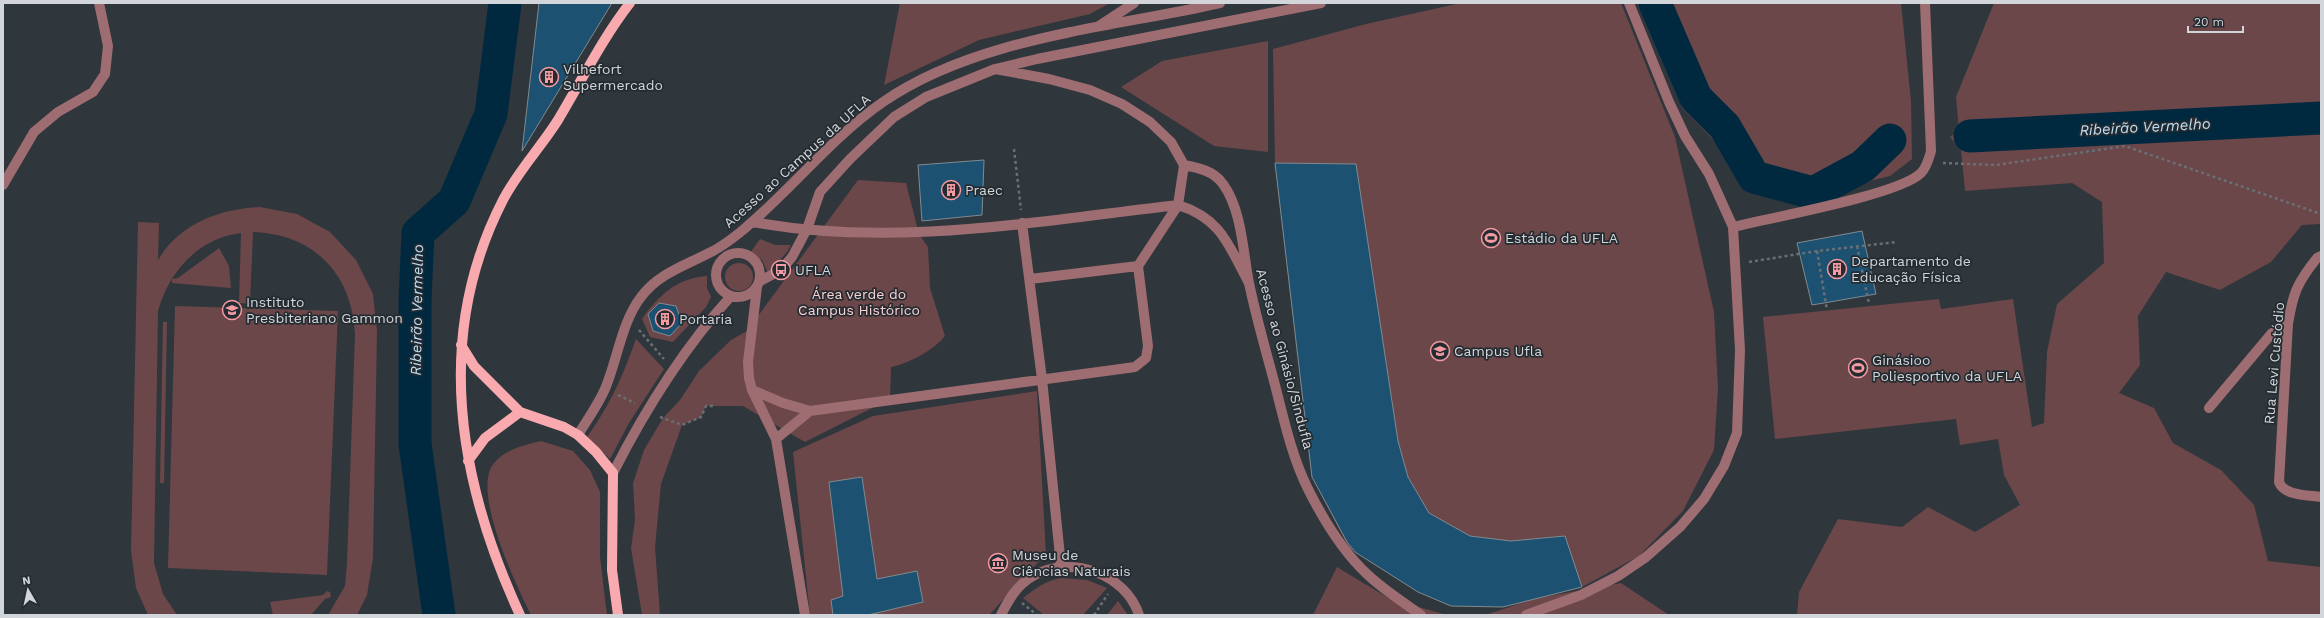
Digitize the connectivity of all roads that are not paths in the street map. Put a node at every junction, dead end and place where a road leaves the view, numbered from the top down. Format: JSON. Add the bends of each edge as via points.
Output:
{"nodes":[{"id":1,"x":99,"y":3,"type":"edge"},
{"id":2,"x":630,"y":3,"type":"edge"},
{"id":3,"x":1134,"y":3,"type":"edge"},
{"id":4,"x":1220,"y":3,"type":"edge"},
{"id":5,"x":1320,"y":3,"type":"edge"},
{"id":6,"x":1629,"y":3,"type":"edge"},
{"id":7,"x":1925,"y":3,"type":"edge"},
{"id":8,"x":1198,"y":5,"type":"edge"},
{"id":9,"x":1098,"y":28,"type":"junction"},
{"id":10,"x":995,"y":69,"type":"junction"},
{"id":11,"x":1184,"y":165,"type":"junction"},
{"id":12,"x":3,"y":185,"type":"edge"},
{"id":13,"x":1178,"y":205,"type":"junction"},
{"id":14,"x":752,"y":222,"type":"junction"},
{"id":15,"x":1022,"y":223,"type":"junction"},
{"id":16,"x":1733,"y":227,"type":"junction"},
{"id":17,"x":806,"y":229,"type":"junction"},
{"id":18,"x":728,"y":242,"type":"junction"},
{"id":19,"x":729,"y":254,"type":"junction"},
{"id":20,"x":2321,"y":256,"type":"edge"},
{"id":21,"x":1138,"y":266,"type":"junction"},
{"id":22,"x":1030,"y":279,"type":"junction"},
{"id":23,"x":1249,"y":283,"type":"junction"},
{"id":24,"x":758,"y":284,"type":"junction"},
{"id":25,"x":731,"y":296,"type":"junction"},
{"id":26,"x":2288,"y":324,"type":"junction"},
{"id":27,"x":461,"y":345,"type":"junction"},
{"id":28,"x":1042,"y":379,"type":"junction"},
{"id":29,"x":752,"y":390,"type":"junction"},
{"id":30,"x":2209,"y":408,"type":"dead end"},
{"id":31,"x":810,"y":411,"type":"junction"},
{"id":32,"x":520,"y":412,"type":"junction"},
{"id":33,"x":578,"y":435,"type":"junction"},
{"id":34,"x":776,"y":439,"type":"junction"},
{"id":35,"x":468,"y":461,"type":"junction"},
{"id":36,"x":613,"y":473,"type":"junction"},
{"id":37,"x":2321,"y":497,"type":"edge"},
{"id":38,"x":1061,"y":566,"type":"junction"},
{"id":39,"x":520,"y":615,"type":"edge"},
{"id":40,"x":618,"y":615,"type":"edge"},
{"id":41,"x":806,"y":615,"type":"edge"},
{"id":42,"x":1000,"y":615,"type":"edge"},
{"id":43,"x":1139,"y":615,"type":"edge"},
{"id":44,"x":1421,"y":615,"type":"edge"},
{"id":45,"x":1526,"y":615,"type":"edge"}],
"edges":[{"from":1,"to":12,"type":"street","via":[[108,46],[105,74],[93,92],[58,112],[34,132]]},
{"from":2,"to":27,"type":"main road","via":[[614,24],[557,121],[504,198],[481,249],[473,275]]},
{"from":3,"to":9,"type":"street"},
{"from":4,"to":8,"type":"street","name":"Acesso ao Campus da UFLA"},
{"from":5,"to":10,"type":"street","via":[[1172,31]]},
{"from":6,"to":16,"type":"street","via":[[1669,102]]},
{"from":7,"to":16,"type":"street","via":[[1931,150],[1928,162],[1921,173],[1886,191]]},
{"from":8,"to":9,"type":"street","name":"Acesso ao Campus da UFLA"},
{"from":9,"to":14,"type":"street","name":"Acesso ao Campus da UFLA","via":[[967,59],[928,74],[882,103],[848,131]]},
{"from":10,"to":11,"type":"street","via":[[1090,90],[1122,104],[1150,122],[1171,142]]},
{"from":10,"to":17,"type":"street","via":[[926,97],[894,117],[820,192]]},
{"from":11,"to":13,"type":"street"},
{"from":11,"to":23,"type":"street","name":"Acesso ao Ginásio/Sindufla","via":[[1216,175],[1224,185],[1232,200],[1240,231]]},
{"from":13,"to":15,"type":"street"},
{"from":13,"to":21,"type":"street"},
{"from":13,"to":23,"type":"street","via":[[1196,210],[1209,218],[1229,246]]},
{"from":14,"to":17,"type":"street"},
{"from":14,"to":18,"type":"street","name":"Acesso ao Campus da UFLA"},
{"from":15,"to":17,"type":"street","via":[[895,232]]},
{"from":15,"to":22,"type":"street"},
{"from":16,"to":45,"type":"street","via":[[1740,350],[1737,433],[1724,466],[1704,499],[1680,527],[1646,557],[1581,596]]},
{"from":17,"to":24,"type":"street","via":[[792,257],[781,270]]},
{"from":18,"to":19,"type":"street"},
{"from":18,"to":33,"type":"street","name":"Acesso ao Campus da UFLA","via":[[660,277],[640,298],[605,388]]},
{"from":19,"to":24,"type":"street","via":[[737,252],[753,258],[760,272]]},
{"from":19,"to":25,"type":"street","via":[[720,260],[716,270],[716,281],[722,290]]},
{"from":20,"to":26,"type":"street","name":"Rua Levi Custódio","via":[[2299,282],[2292,299]]},
{"from":21,"to":22,"type":"street"},
{"from":21,"to":28,"type":"street","via":[[1148,346],[1146,358],[1135,367]]},
{"from":22,"to":28,"type":"street"},
{"from":23,"to":44,"type":"street","name":"Acesso ao Ginásio/Sindufla","via":[[1284,422],[1308,488],[1348,554],[1368,576]]},
{"from":24,"to":25,"type":"street","via":[[750,294],[741,297]]},
{"from":24,"to":29,"type":"street","via":[[748,362]]},
{"from":25,"to":36,"type":"street","via":[[701,330],[674,369],[631,437]]},
{"from":26,"to":30,"type":"street","via":[[2272,333]]},
{"from":26,"to":37,"type":"street","name":"Rua Levi Custódio","via":[[2279,482],[2282,488],[2291,492]]},
{"from":27,"to":32,"type":"main road","via":[[474,366]]},
{"from":27,"to":35,"type":"main road","via":[[462,413]]},
{"from":28,"to":31,"type":"street"},
{"from":28,"to":38,"type":"street"},
{"from":29,"to":31,"type":"street"},
{"from":29,"to":34,"type":"street"},
{"from":31,"to":34,"type":"street"},
{"from":32,"to":33,"type":"main road"},
{"from":32,"to":35,"type":"main road","via":[[485,438]]},
{"from":33,"to":36,"type":"main road"},
{"from":34,"to":41,"type":"street"},
{"from":35,"to":39,"type":"main road","via":[[490,544]]},
{"from":36,"to":40,"type":"main road","via":[[612,570]]},
{"from":38,"to":42,"type":"street","via":[[1033,575],[1011,594]]},
{"from":38,"to":43,"type":"street","via":[[1090,569],[1117,582],[1136,604]]}]}
